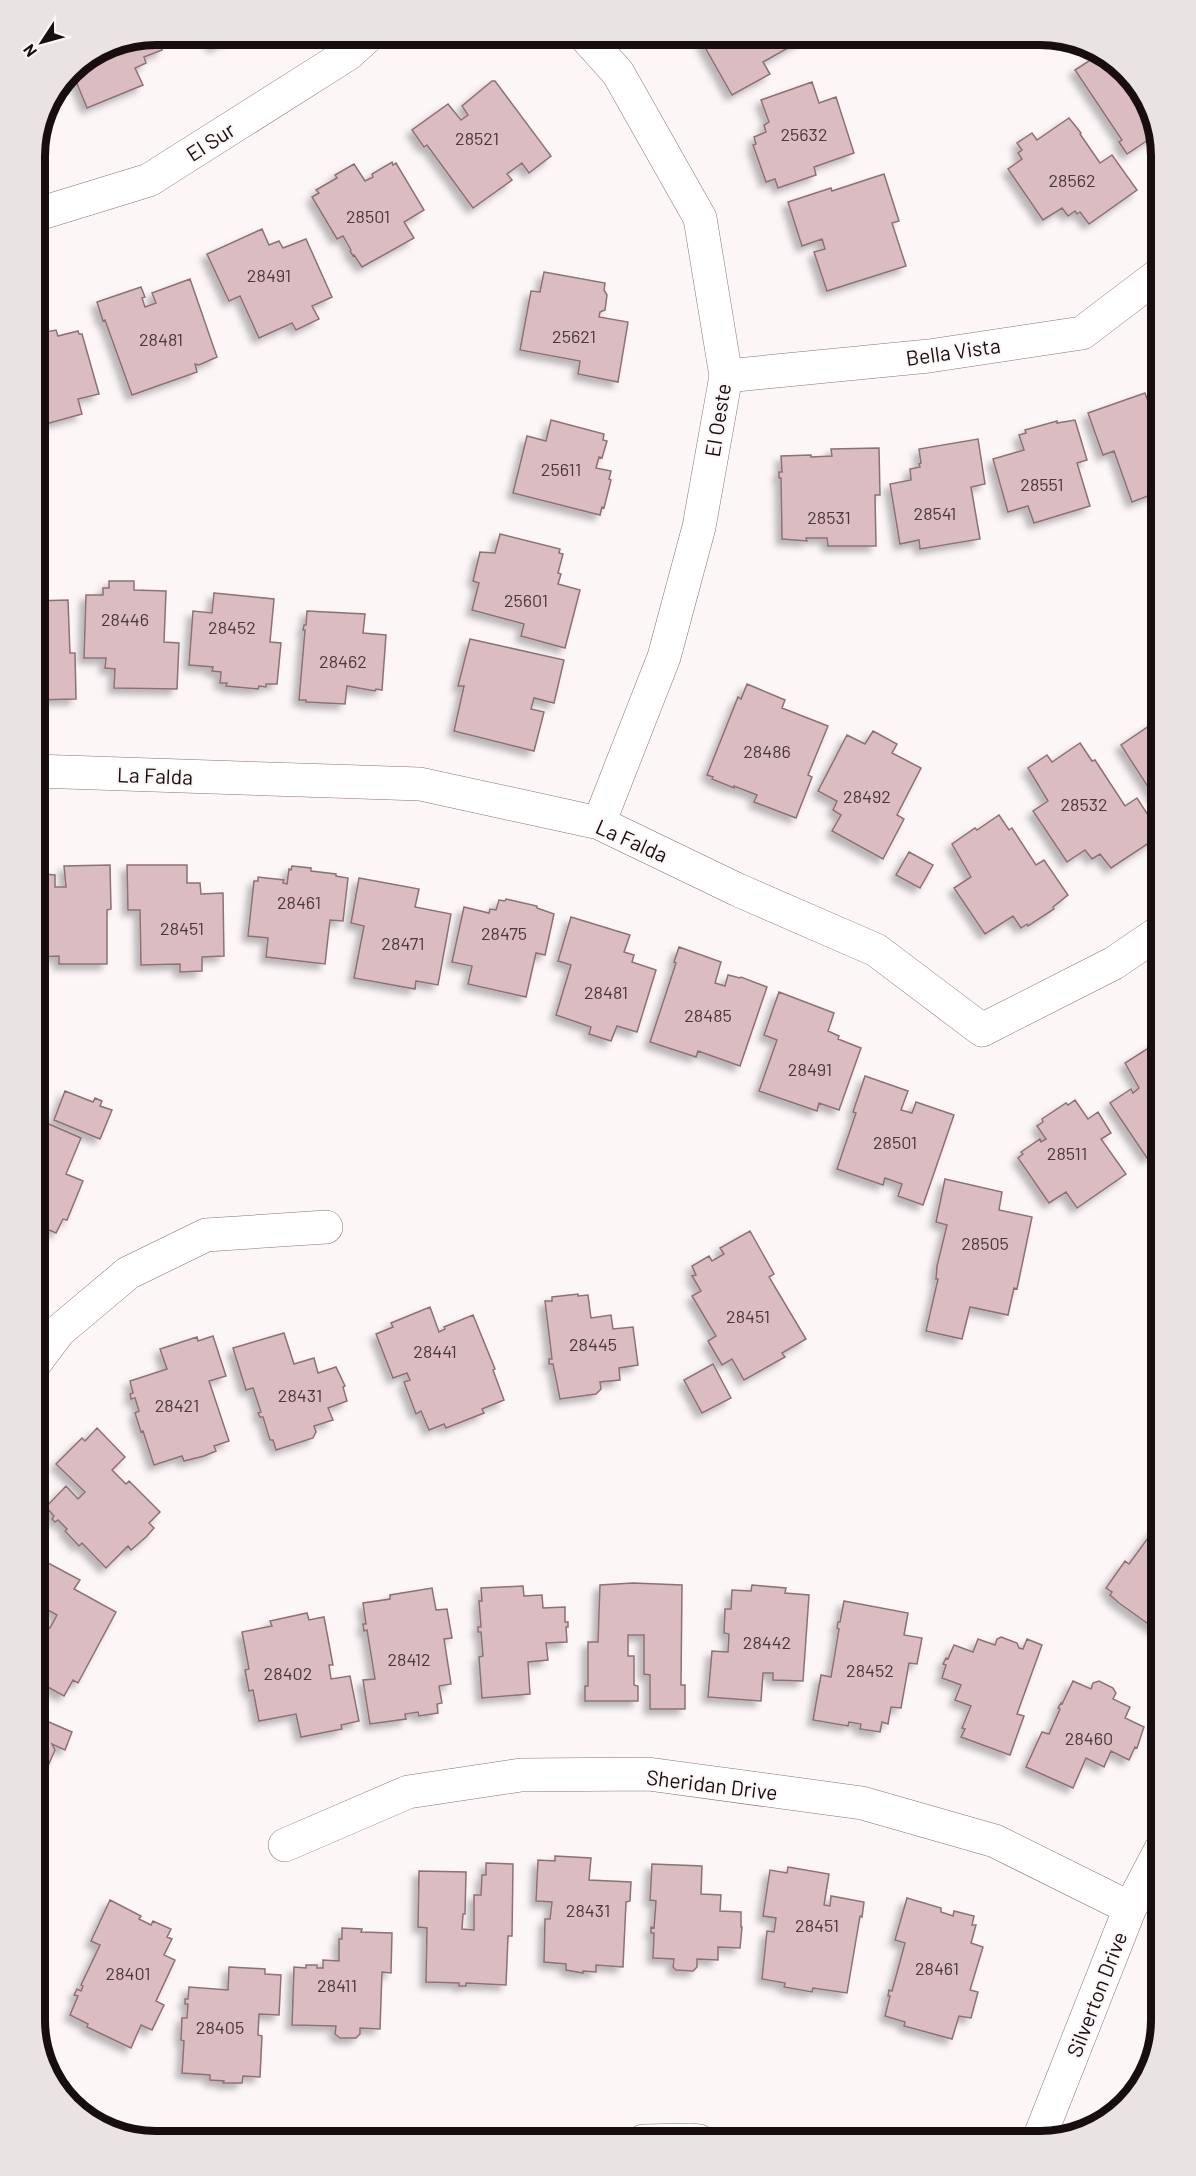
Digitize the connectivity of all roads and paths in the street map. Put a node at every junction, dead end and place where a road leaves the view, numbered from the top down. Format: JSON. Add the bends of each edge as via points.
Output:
{"nodes":[{"id":1,"x":357,"y":45,"type":"edge"},
{"id":2,"x":593,"y":45,"type":"edge"},
{"id":3,"x":45,"y":212,"type":"edge"},
{"id":4,"x":1151,"y":281,"type":"edge"},
{"id":5,"x":726,"y":376,"type":"junction"},
{"id":6,"x":45,"y":771,"type":"edge"},
{"id":7,"x":599,"y":823,"type":"junction"},
{"id":8,"x":1151,"y":938,"type":"edge"},
{"id":9,"x":326,"y":1227,"type":"dead end"},
{"id":10,"x":45,"y":1350,"type":"edge"},
{"id":11,"x":285,"y":1845,"type":"dead end"},
{"id":12,"x":1151,"y":1868,"type":"edge"},
{"id":13,"x":1130,"y":1908,"type":"junction"},
{"id":14,"x":1042,"y":2131,"type":"edge"}],
"edges":[{"from":1,"to":3,"type":"street","name":"El Sur","via":[[149,180]]},
{"from":2,"to":5,"type":"street","name":"El Oeste","via":[[618,73],[700,218]]},
{"from":4,"to":5,"type":"street","name":"Bella Vista","via":[[1082,333],[929,356]]},
{"from":5,"to":7,"type":"street","name":"El Oeste","via":[[699,527],[663,657]]},
{"from":6,"to":7,"type":"street","name":"La Falda","via":[[420,784]]},
{"from":7,"to":8,"type":"street","name":"La Falda","via":[[876,950],[982,1030],[1114,963]]},
{"from":9,"to":10,"type":"street","via":[[206,1235],[128,1274],[60,1331]]},
{"from":11,"to":13,"type":"street","name":"Sheridan Drive","via":[[408,1792],[521,1775],[648,1774],[862,1803],[996,1841]]},
{"from":12,"to":13,"type":"street","name":"Silverton Drive"},
{"from":13,"to":14,"type":"street","name":"Silverton Drive"}]}
